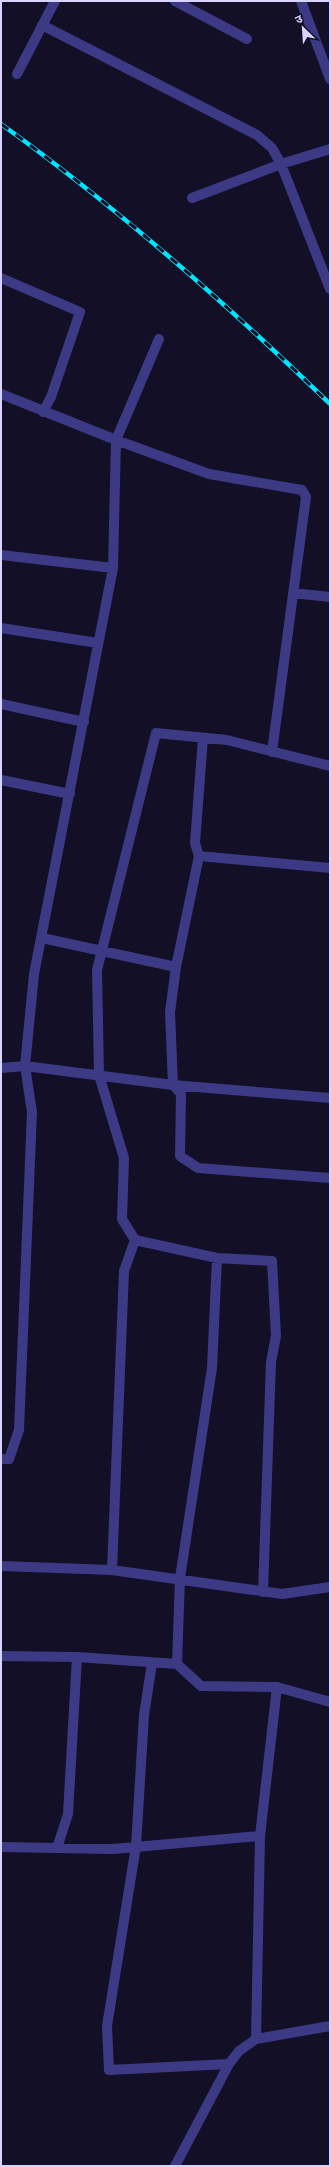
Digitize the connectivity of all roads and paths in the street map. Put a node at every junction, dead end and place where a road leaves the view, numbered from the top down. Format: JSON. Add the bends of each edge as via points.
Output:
{"nodes":[{"id":1,"x":55,"y":1,"type":"edge"},
{"id":2,"x":175,"y":1,"type":"edge"},
{"id":3,"x":301,"y":1,"type":"edge"},
{"id":4,"x":42,"y":25,"type":"junction"},
{"id":5,"x":247,"y":39,"type":"dead end"},
{"id":6,"x":17,"y":74,"type":"dead end"},
{"id":7,"x":330,"y":79,"type":"edge"},
{"id":8,"x":330,"y":149,"type":"edge"},
{"id":9,"x":281,"y":164,"type":"junction"},
{"id":10,"x":192,"y":198,"type":"dead end"},
{"id":11,"x":1,"y":278,"type":"edge"},
{"id":12,"x":330,"y":289,"type":"edge"},
{"id":13,"x":159,"y":339,"type":"dead end"},
{"id":14,"x":1,"y":394,"type":"edge"},
{"id":15,"x":43,"y":412,"type":"junction"},
{"id":16,"x":116,"y":440,"type":"junction"},
{"id":17,"x":1,"y":555,"type":"edge"},
{"id":18,"x":113,"y":568,"type":"junction"},
{"id":19,"x":294,"y":593,"type":"junction"},
{"id":20,"x":330,"y":597,"type":"edge"},
{"id":21,"x":1,"y":628,"type":"edge"},
{"id":22,"x":98,"y":643,"type":"junction"},
{"id":23,"x":1,"y":704,"type":"edge"},
{"id":24,"x":84,"y":722,"type":"junction"},
{"id":25,"x":203,"y":738,"type":"junction"},
{"id":26,"x":272,"y":752,"type":"junction"},
{"id":27,"x":330,"y":766,"type":"edge"},
{"id":28,"x":1,"y":780,"type":"edge"},
{"id":29,"x":70,"y":794,"type":"junction"},
{"id":30,"x":199,"y":856,"type":"junction"},
{"id":31,"x":330,"y":868,"type":"edge"},
{"id":32,"x":42,"y":938,"type":"junction"},
{"id":33,"x":102,"y":950,"type":"junction"},
{"id":34,"x":176,"y":967,"type":"junction"},
{"id":35,"x":25,"y":1066,"type":"junction"},
{"id":36,"x":1,"y":1068,"type":"edge"},
{"id":37,"x":99,"y":1075,"type":"junction"},
{"id":38,"x":173,"y":1085,"type":"junction"},
{"id":39,"x":330,"y":1098,"type":"edge"},
{"id":40,"x":330,"y":1178,"type":"edge"},
{"id":41,"x":135,"y":1240,"type":"junction"},
{"id":42,"x":217,"y":1258,"type":"junction"},
{"id":43,"x":1,"y":1459,"type":"edge"},
{"id":44,"x":1,"y":1566,"type":"edge"},
{"id":45,"x":112,"y":1570,"type":"junction"},
{"id":46,"x":180,"y":1578,"type":"junction"},
{"id":47,"x":330,"y":1587,"type":"edge"},
{"id":48,"x":262,"y":1592,"type":"junction"},
{"id":49,"x":1,"y":1656,"type":"edge"},
{"id":50,"x":77,"y":1657,"type":"junction"},
{"id":51,"x":152,"y":1663,"type":"junction"},
{"id":52,"x":177,"y":1664,"type":"junction"},
{"id":53,"x":277,"y":1687,"type":"junction"},
{"id":54,"x":330,"y":1702,"type":"edge"},
{"id":55,"x":260,"y":1836,"type":"junction"},
{"id":56,"x":136,"y":1846,"type":"junction"},
{"id":57,"x":1,"y":1847,"type":"edge"},
{"id":58,"x":57,"y":1848,"type":"junction"},
{"id":59,"x":330,"y":2026,"type":"edge"},
{"id":60,"x":256,"y":2039,"type":"junction"},
{"id":61,"x":229,"y":2064,"type":"junction"},
{"id":62,"x":175,"y":2166,"type":"edge"}],
"edges":[{"from":1,"to":4,"type":"street"},
{"from":2,"to":5,"type":"street"},
{"from":3,"to":7,"type":"street"},
{"from":4,"to":6,"type":"street"},
{"from":4,"to":9,"type":"street","via":[[257,135],[272,148]]},
{"from":8,"to":9,"type":"street"},
{"from":9,"to":10,"type":"street"},
{"from":9,"to":12,"type":"street"},
{"from":11,"to":15,"type":"street","via":[[80,312],[51,397]]},
{"from":13,"to":16,"type":"street"},
{"from":14,"to":15,"type":"street"},
{"from":15,"to":16,"type":"street"},
{"from":16,"to":18,"type":"street"},
{"from":16,"to":19,"type":"street","via":[[208,474],[302,490],[306,497]]},
{"from":17,"to":18,"type":"street"},
{"from":18,"to":22,"type":"street"},
{"from":19,"to":20,"type":"street"},
{"from":19,"to":26,"type":"street"},
{"from":21,"to":22,"type":"street"},
{"from":22,"to":24,"type":"street"},
{"from":23,"to":24,"type":"street"},
{"from":24,"to":29,"type":"street"},
{"from":25,"to":26,"type":"street","via":[[227,740]]},
{"from":25,"to":30,"type":"street","via":[[195,843]]},
{"from":25,"to":33,"type":"street","via":[[156,733]]},
{"from":26,"to":27,"type":"street"},
{"from":28,"to":29,"type":"street"},
{"from":29,"to":32,"type":"street"},
{"from":30,"to":31,"type":"street"},
{"from":30,"to":34,"type":"street"},
{"from":32,"to":33,"type":"street"},
{"from":32,"to":35,"type":"street","via":[[34,974]]},
{"from":33,"to":34,"type":"street"},
{"from":33,"to":37,"type":"street","via":[[97,970]]},
{"from":34,"to":38,"type":"street","via":[[170,1012]]},
{"from":35,"to":36,"type":"street"},
{"from":35,"to":37,"type":"street"},
{"from":35,"to":43,"type":"street","via":[[32,1112],[19,1430],[9,1459]]},
{"from":37,"to":38,"type":"street"},
{"from":37,"to":41,"type":"street","via":[[124,1158],[122,1219]]},
{"from":38,"to":39,"type":"street"},
{"from":38,"to":40,"type":"street","via":[[181,1094],[180,1156],[198,1168]]},
{"from":41,"to":42,"type":"street"},
{"from":41,"to":45,"type":"street","via":[[124,1271]]},
{"from":42,"to":46,"type":"street","via":[[212,1368]]},
{"from":42,"to":48,"type":"street","via":[[272,1261],[276,1336],[271,1362]]},
{"from":44,"to":45,"type":"street"},
{"from":45,"to":46,"type":"street"},
{"from":46,"to":48,"type":"street"},
{"from":46,"to":52,"type":"street"},
{"from":47,"to":48,"type":"street","via":[[282,1594]]},
{"from":49,"to":50,"type":"street"},
{"from":50,"to":51,"type":"street"},
{"from":50,"to":58,"type":"street","via":[[68,1814]]},
{"from":51,"to":52,"type":"street"},
{"from":51,"to":56,"type":"street","via":[[144,1715]]},
{"from":52,"to":53,"type":"street","via":[[201,1686]]},
{"from":53,"to":54,"type":"street"},
{"from":53,"to":55,"type":"street"},
{"from":55,"to":56,"type":"street"},
{"from":55,"to":60,"type":"street"},
{"from":56,"to":58,"type":"street","via":[[113,1849]]},
{"from":56,"to":61,"type":"street","via":[[107,2026],[109,2070]]},
{"from":57,"to":58,"type":"street"},
{"from":59,"to":60,"type":"street"},
{"from":60,"to":61,"type":"street","via":[[239,2051]]},
{"from":61,"to":62,"type":"street"}]}
